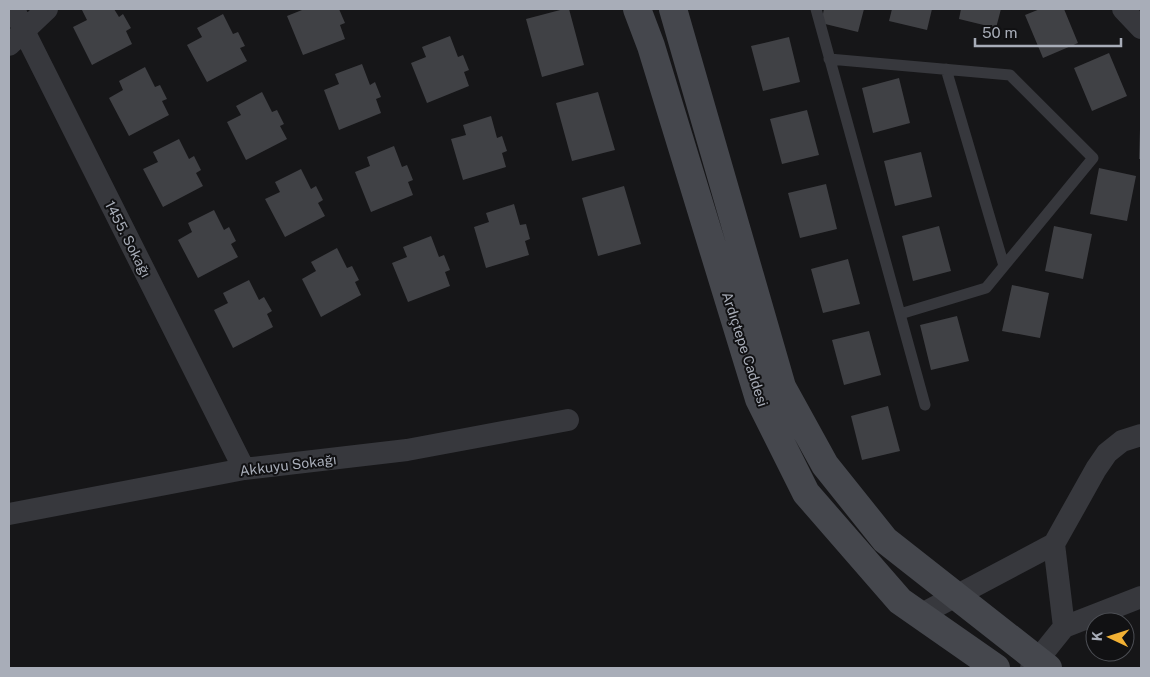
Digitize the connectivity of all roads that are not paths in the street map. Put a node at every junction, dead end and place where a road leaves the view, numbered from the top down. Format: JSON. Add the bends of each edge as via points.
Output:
{"nodes":[{"id":1,"x":14,"y":9,"type":"edge"},
{"id":2,"x":47,"y":9,"type":"edge"},
{"id":3,"x":637,"y":9,"type":"edge"},
{"id":4,"x":673,"y":9,"type":"edge"},
{"id":5,"x":816,"y":9,"type":"edge"},
{"id":6,"x":1123,"y":9,"type":"edge"},
{"id":7,"x":1141,"y":28,"type":"edge"},
{"id":8,"x":16,"y":38,"type":"edge"},
{"id":9,"x":829,"y":59,"type":"junction"},
{"id":10,"x":946,"y":70,"type":"junction"},
{"id":11,"x":1004,"y":266,"type":"junction"},
{"id":12,"x":900,"y":314,"type":"junction"},
{"id":13,"x":925,"y":405,"type":"dead end"},
{"id":14,"x":568,"y":420,"type":"dead end"},
{"id":15,"x":1141,"y":435,"type":"edge"},
{"id":16,"x":244,"y":469,"type":"junction"},
{"id":17,"x":9,"y":514,"type":"edge"},
{"id":18,"x":1054,"y":544,"type":"junction"},
{"id":19,"x":956,"y":596,"type":"junction"},
{"id":20,"x":1141,"y":597,"type":"edge"},
{"id":21,"x":920,"y":615,"type":"junction"},
{"id":22,"x":1064,"y":627,"type":"junction"},
{"id":23,"x":1039,"y":665,"type":"edge"},
{"id":24,"x":996,"y":668,"type":"edge"}],
"edges":[{"from":1,"to":8,"type":"street","name":"1455. Sokağı"},
{"from":2,"to":8,"type":"street"},
{"from":3,"to":21,"type":"street","name":"Ardıçtepe Caddesi","via":[[758,399],[806,492],[900,601]]},
{"from":4,"to":19,"type":"street","via":[[782,387],[825,465],[885,540]]},
{"from":5,"to":9,"type":"lane"},
{"from":6,"to":7,"type":"street"},
{"from":8,"to":16,"type":"street","name":"1455. Sokağı"},
{"from":9,"to":10,"type":"lane"},
{"from":9,"to":12,"type":"lane"},
{"from":10,"to":11,"type":"lane"},
{"from":10,"to":11,"type":"lane","via":[[1010,76],[1093,158]]},
{"from":11,"to":12,"type":"lane","via":[[986,288]]},
{"from":12,"to":13,"type":"lane"},
{"from":14,"to":16,"type":"street","name":"Akkuyu Sokağı","via":[[407,450]]},
{"from":15,"to":18,"type":"street","via":[[1122,441],[1107,453]]},
{"from":16,"to":17,"type":"street","name":"Akkuyu Sokağı"},
{"from":18,"to":19,"type":"street"},
{"from":18,"to":22,"type":"street"},
{"from":19,"to":21,"type":"street"},
{"from":19,"to":23,"type":"street"},
{"from":20,"to":22,"type":"street"},
{"from":21,"to":24,"type":"street","name":"Ardıçtepe Caddesi"},
{"from":22,"to":23,"type":"street"}]}
